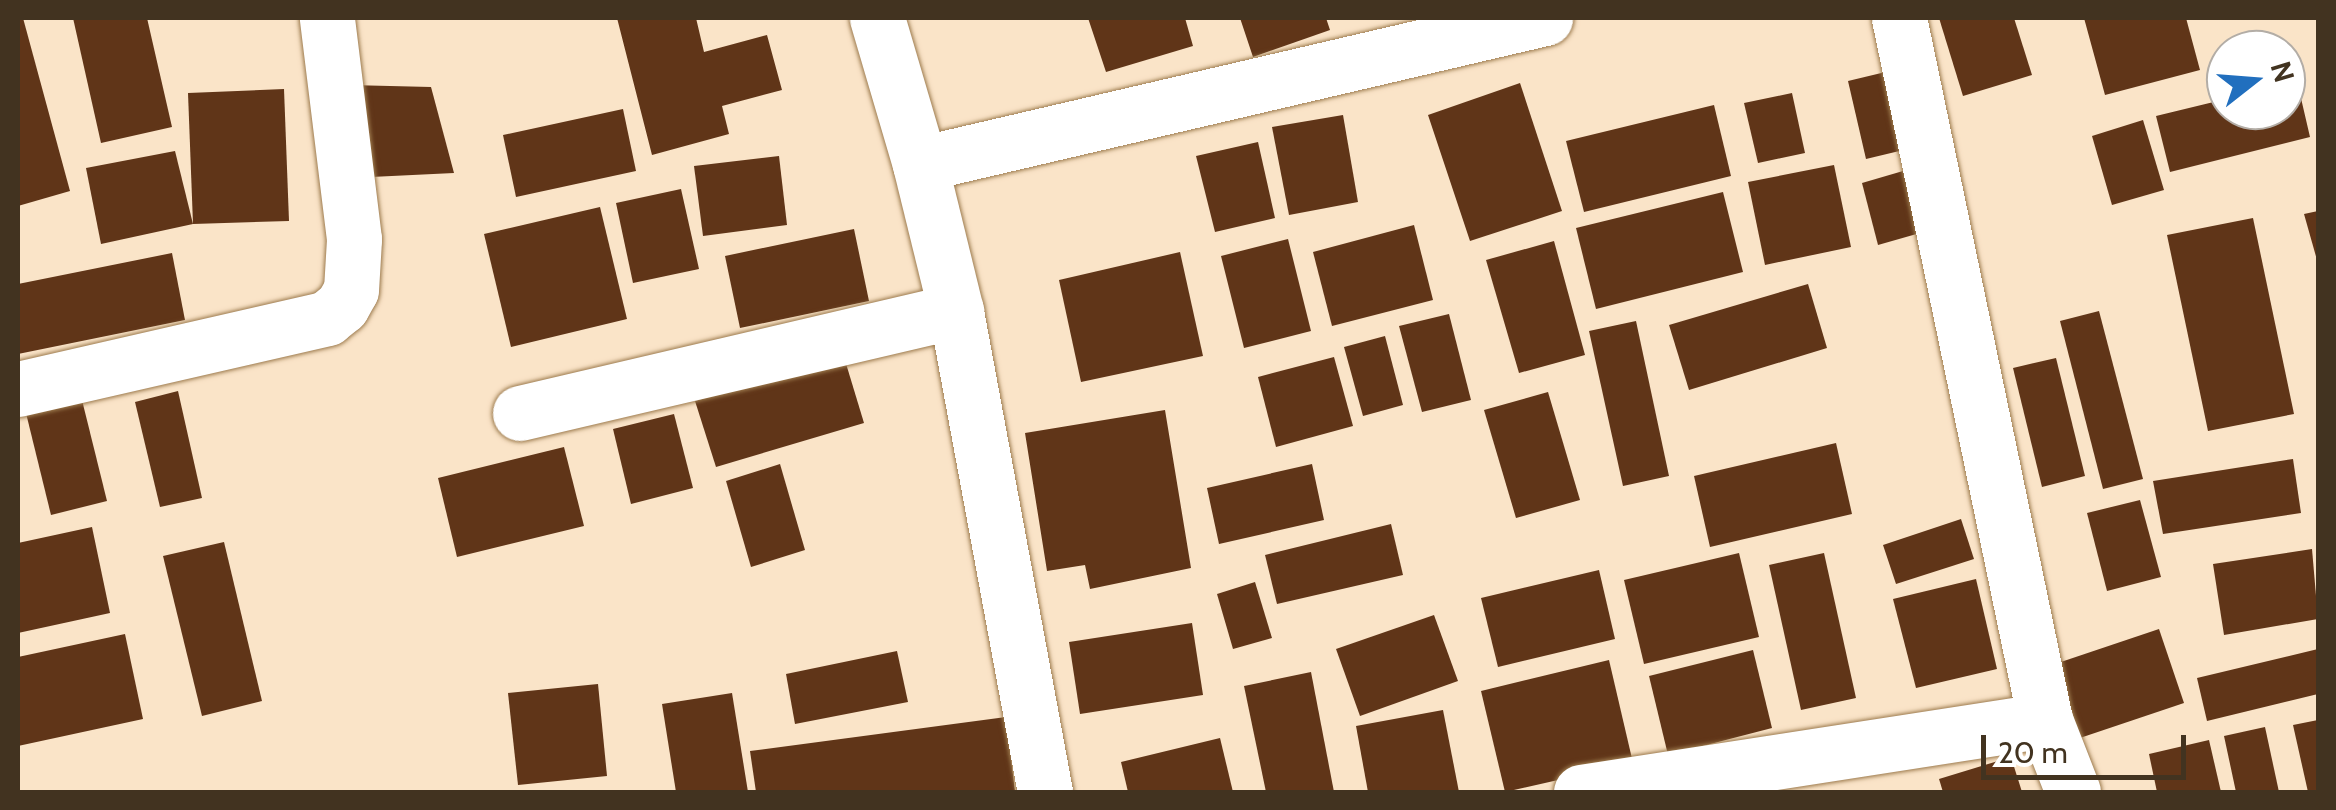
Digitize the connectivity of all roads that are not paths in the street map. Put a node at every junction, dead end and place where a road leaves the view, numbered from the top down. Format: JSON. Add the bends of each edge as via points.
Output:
{"nodes":[{"id":1,"x":328,"y":18,"type":"edge"},
{"id":2,"x":877,"y":18,"type":"edge"},
{"id":3,"x":1545,"y":18,"type":"edge"},
{"id":4,"x":1899,"y":18,"type":"edge"},
{"id":5,"x":920,"y":164,"type":"junction"},
{"id":6,"x":956,"y":311,"type":"junction"},
{"id":7,"x":18,"y":389,"type":"edge"},
{"id":8,"x":520,"y":413,"type":"dead end"},
{"id":9,"x":2045,"y":720,"type":"junction"},
{"id":10,"x":1044,"y":792,"type":"edge"},
{"id":11,"x":1581,"y":792,"type":"edge"},
{"id":12,"x":2072,"y":792,"type":"edge"}],
"edges":[{"from":1,"to":7,"type":"street","via":[[354,238],[351,290],[342,306],[326,318]]},
{"from":2,"to":5,"type":"street"},
{"from":3,"to":5,"type":"street"},
{"from":4,"to":9,"type":"street"},
{"from":5,"to":6,"type":"street"},
{"from":6,"to":8,"type":"street"},
{"from":6,"to":10,"type":"street"},
{"from":9,"to":11,"type":"street"},
{"from":9,"to":12,"type":"street"}]}
